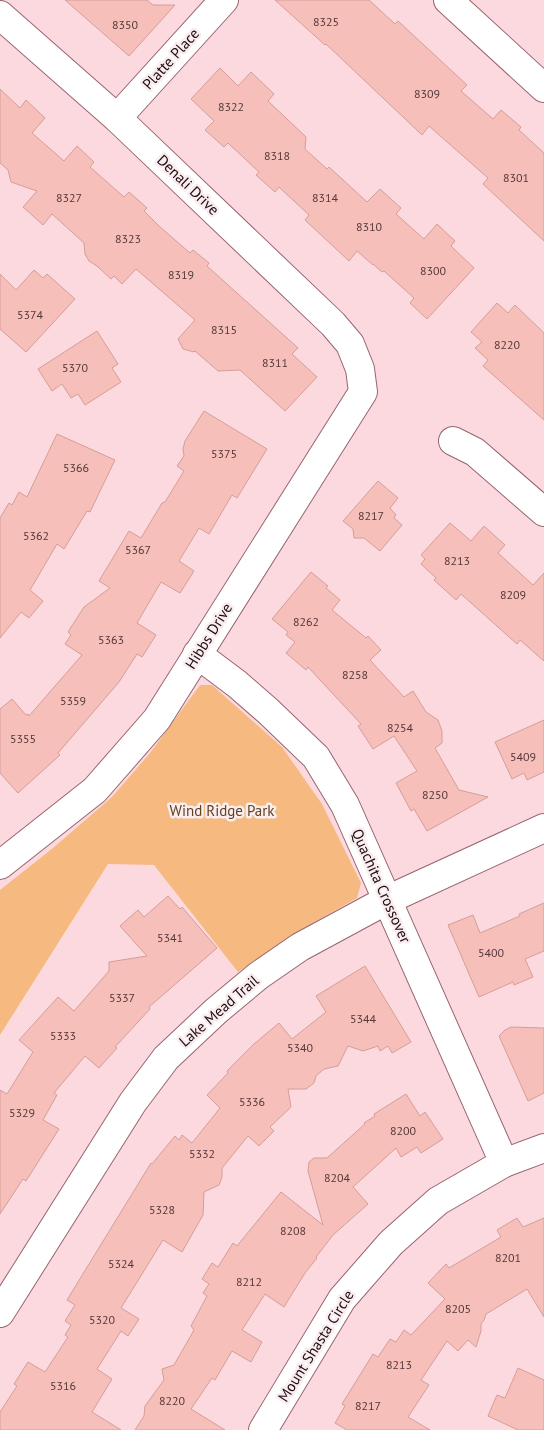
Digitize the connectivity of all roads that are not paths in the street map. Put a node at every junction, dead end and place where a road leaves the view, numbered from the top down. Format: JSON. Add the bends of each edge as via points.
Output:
{"nodes":[{"id":1,"x":224,"y":0,"type":"edge"},
{"id":2,"x":448,"y":0,"type":"edge"},
{"id":3,"x":0,"y":14,"type":"edge"},
{"id":4,"x":544,"y":88,"type":"edge"},
{"id":5,"x":117,"y":118,"type":"junction"},
{"id":6,"x":360,"y":369,"type":"joint"},
{"id":7,"x":454,"y":441,"type":"dead end"},
{"id":8,"x":544,"y":512,"type":"edge"},
{"id":9,"x":197,"y":654,"type":"junction"},
{"id":10,"x":544,"y":828,"type":"edge"},
{"id":11,"x":0,"y":865,"type":"edge"},
{"id":12,"x":387,"y":900,"type":"junction"},
{"id":13,"x":544,"y":1148,"type":"edge"},
{"id":14,"x":504,"y":1163,"type":"junction"},
{"id":15,"x":0,"y":1313,"type":"edge"},
{"id":16,"x":263,"y":1430,"type":"edge"}],
"edges":[{"from":1,"to":5,"type":"street","name":"Platte Place"},
{"from":2,"to":4,"type":"street"},
{"from":3,"to":5,"type":"street","name":"Denali Drive"},
{"from":5,"to":6,"type":"street","name":"Denali Drive","via":[[333,324],[350,344]]},
{"from":6,"to":9,"type":"street","name":"Hibbs Drive","via":[[363,392]]},
{"from":7,"to":8,"type":"street","via":[[475,452]]},
{"from":9,"to":11,"type":"street","name":"Hibbs Drive","via":[[157,719],[94,790]]},
{"from":9,"to":12,"type":"street","name":"Quachita Crossover","via":[[262,705],[316,757],[345,805]]},
{"from":10,"to":12,"type":"street","name":"Lake Mead Trail"},
{"from":12,"to":14,"type":"street","name":"Quachita Crossover"},
{"from":12,"to":15,"type":"street","name":"Lake Mead Trail","via":[[300,947],[258,976],[166,1058],[133,1102]]},
{"from":13,"to":14,"type":"street","name":"Mount Shasta Circle"},
{"from":14,"to":16,"type":"street","name":"Mount Shasta Circle","via":[[438,1201],[391,1243],[342,1299]]}]}
